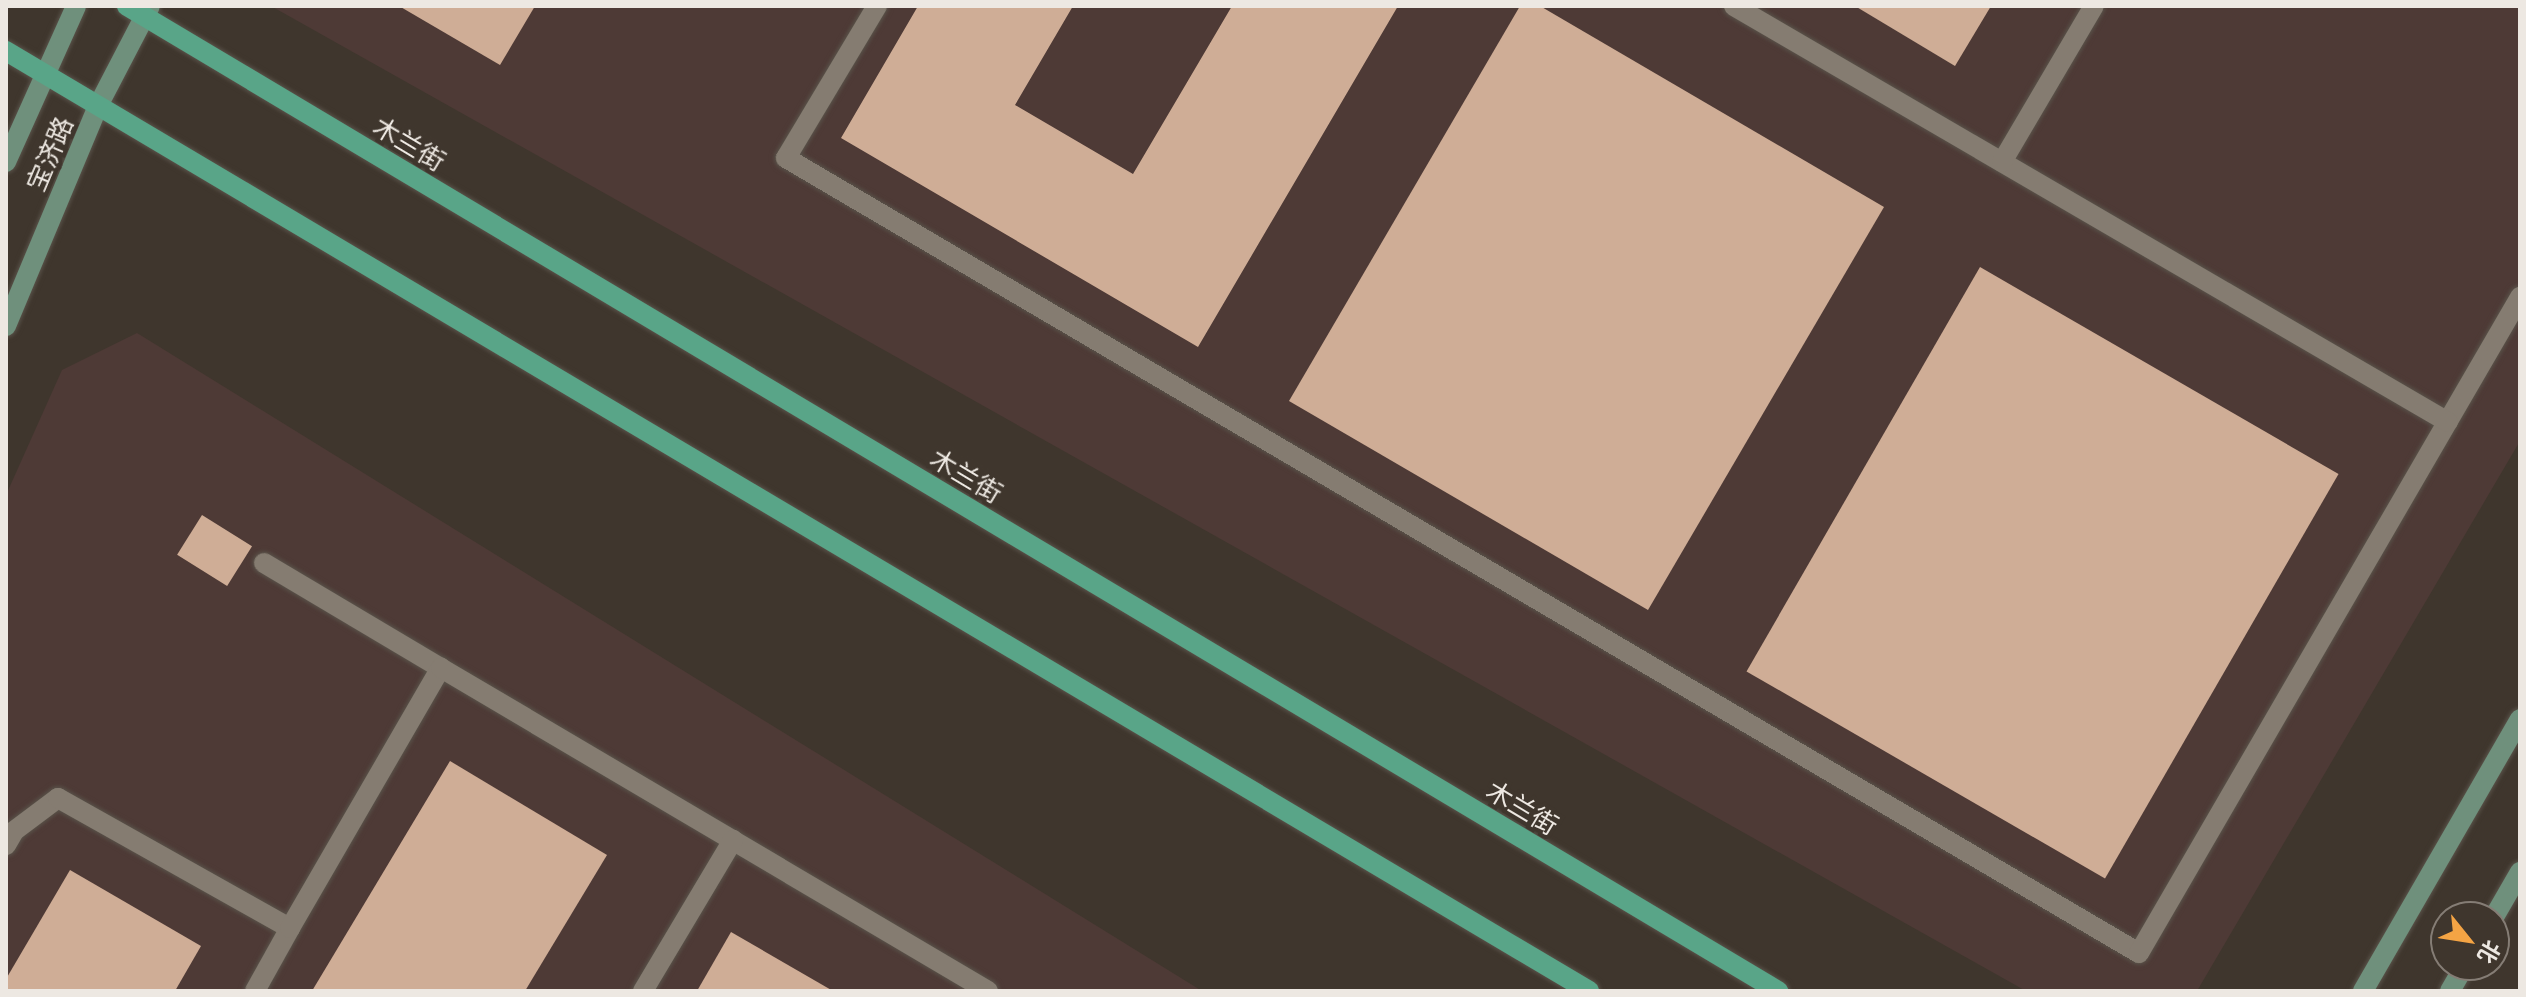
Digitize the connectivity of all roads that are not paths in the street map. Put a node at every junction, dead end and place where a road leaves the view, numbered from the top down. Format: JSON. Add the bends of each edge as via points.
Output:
{"nodes":[{"id":1,"x":76,"y":6,"type":"edge"},
{"id":2,"x":877,"y":6,"type":"edge"},
{"id":3,"x":1734,"y":6,"type":"edge"},
{"id":4,"x":2094,"y":6,"type":"edge"},
{"id":5,"x":140,"y":9,"type":"edge"},
{"id":6,"x":6,"y":51,"type":"edge"},
{"id":7,"x":43,"y":72,"type":"junction"},
{"id":8,"x":99,"y":104,"type":"junction"},
{"id":9,"x":6,"y":162,"type":"edge"},
{"id":10,"x":2002,"y":162,"type":"junction"},
{"id":11,"x":2520,"y":297,"type":"edge"},
{"id":12,"x":6,"y":326,"type":"edge"},
{"id":13,"x":2448,"y":422,"type":"junction"},
{"id":14,"x":264,"y":563,"type":"dead end"},
{"id":15,"x":441,"y":668,"type":"junction"},
{"id":16,"x":2520,"y":719,"type":"edge"},
{"id":17,"x":733,"y":840,"type":"junction"},
{"id":18,"x":6,"y":845,"type":"edge"},
{"id":19,"x":2520,"y":872,"type":"edge"},
{"id":20,"x":2503,"y":901,"type":"edge"},
{"id":21,"x":290,"y":928,"type":"junction"},
{"id":22,"x":255,"y":991,"type":"edge"},
{"id":23,"x":643,"y":991,"type":"edge"},
{"id":24,"x":988,"y":991,"type":"edge"},
{"id":25,"x":1589,"y":991,"type":"edge"},
{"id":26,"x":1778,"y":991,"type":"edge"},
{"id":27,"x":2363,"y":991,"type":"edge"}],
"edges":[{"from":1,"to":7,"type":"main road","name":"宝济路"},
{"from":2,"to":13,"type":"lane","via":[[786,158],[2139,953]]},
{"from":3,"to":10,"type":"lane"},
{"from":4,"to":10,"type":"lane"},
{"from":5,"to":8,"type":"main road","name":"宝济路"},
{"from":5,"to":26,"type":"main road","name":"木兰街"},
{"from":6,"to":7,"type":"main road"},
{"from":7,"to":8,"type":"main road"},
{"from":7,"to":9,"type":"main road","name":"宝济路"},
{"from":8,"to":12,"type":"main road","name":"宝济路"},
{"from":8,"to":25,"type":"main road"},
{"from":10,"to":13,"type":"lane"},
{"from":11,"to":13,"type":"lane"},
{"from":14,"to":15,"type":"lane"},
{"from":15,"to":17,"type":"lane"},
{"from":15,"to":21,"type":"lane"},
{"from":16,"to":27,"type":"main road"},
{"from":17,"to":23,"type":"lane"},
{"from":17,"to":24,"type":"lane"},
{"from":18,"to":21,"type":"lane","via":[[14,831],[58,798]]},
{"from":19,"to":20,"type":"main road"},
{"from":21,"to":22,"type":"lane"}]}
